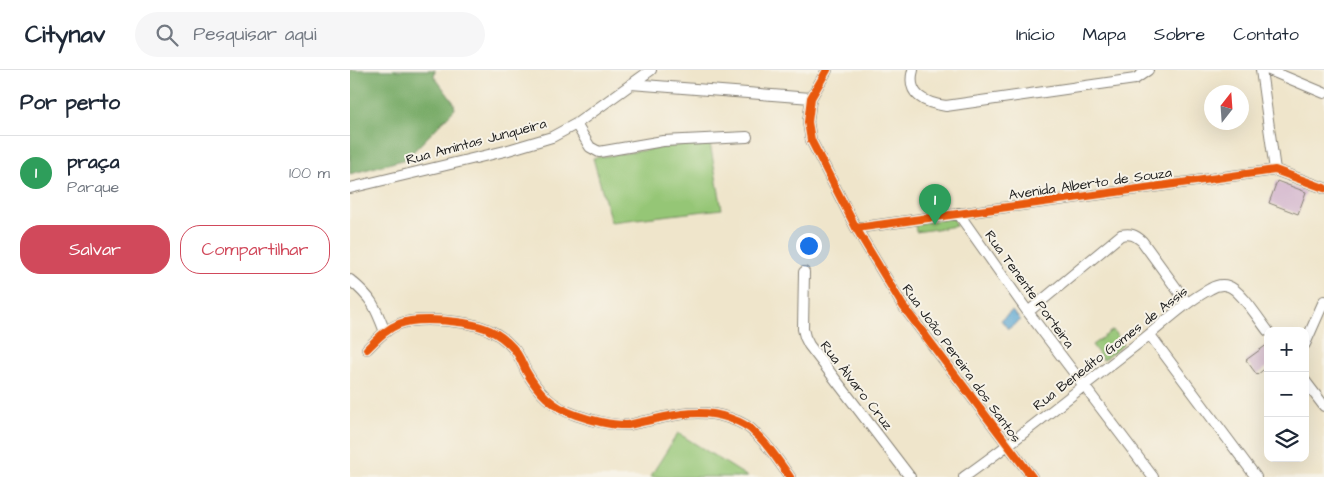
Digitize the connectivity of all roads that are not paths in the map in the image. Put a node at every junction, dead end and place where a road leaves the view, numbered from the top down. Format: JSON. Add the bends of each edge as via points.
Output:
{"nodes":[{"id":1,"x":651,"y":70,"type":"edge"},
{"id":2,"x":827,"y":70,"type":"edge"},
{"id":3,"x":913,"y":70,"type":"edge"},
{"id":4,"x":1148,"y":70,"type":"edge"},
{"id":5,"x":1261,"y":70,"type":"edge"},
{"id":6,"x":1269,"y":70,"type":"edge"},
{"id":7,"x":631,"y":84,"type":"junction"},
{"id":8,"x":1324,"y":93,"type":"edge"},
{"id":9,"x":811,"y":98,"type":"junction"},
{"id":10,"x":576,"y":124,"type":"junction"},
{"id":11,"x":747,"y":137,"type":"dead end"},
{"id":12,"x":1275,"y":170,"type":"junction"},
{"id":13,"x":350,"y":188,"type":"edge"},
{"id":14,"x":1324,"y":188,"type":"edge"},
{"id":15,"x":958,"y":213,"type":"junction"},
{"id":16,"x":856,"y":228,"type":"junction"},
{"id":17,"x":804,"y":272,"type":"dead end"},
{"id":18,"x":350,"y":280,"type":"edge"},
{"id":19,"x":1324,"y":301,"type":"edge"},
{"id":20,"x":1187,"y":303,"type":"junction"},
{"id":21,"x":1028,"y":312,"type":"junction"},
{"id":22,"x":1265,"y":327,"type":"edge"},
{"id":23,"x":384,"y":332,"type":"junction"},
{"id":24,"x":1150,"y":335,"type":"junction"},
{"id":25,"x":1309,"y":335,"type":"edge"},
{"id":26,"x":366,"y":349,"type":"dead end"},
{"id":27,"x":1309,"y":384,"type":"edge"},
{"id":28,"x":1084,"y":385,"type":"junction"},
{"id":29,"x":1309,"y":385,"type":"edge"},
{"id":30,"x":1324,"y":390,"type":"edge"},
{"id":31,"x":1324,"y":406,"type":"edge"},
{"id":32,"x":1008,"y":446,"type":"junction"},
{"id":33,"x":790,"y":477,"type":"edge"},
{"id":34,"x":910,"y":477,"type":"edge"},
{"id":35,"x":964,"y":477,"type":"edge"},
{"id":36,"x":1032,"y":477,"type":"edge"},
{"id":37,"x":1153,"y":477,"type":"edge"},
{"id":38,"x":1256,"y":477,"type":"edge"}],
"edges":[{"from":1,"to":7,"type":"street","name":"Rua Amintas Junqueira"},
{"from":2,"to":9,"type":"street"},
{"from":3,"to":4,"type":"street","via":[[913,88],[921,99],[946,106],[1135,79]]},
{"from":5,"to":12,"type":"street"},
{"from":6,"to":8,"type":"street"},
{"from":7,"to":9,"type":"street"},
{"from":7,"to":10,"type":"street","name":"Rua Amintas Junqueira"},
{"from":9,"to":16,"type":"street","name":"Rua João Pereira dos Santos","via":[[808,122],[811,140]]},
{"from":10,"to":11,"type":"street","via":[[590,147],[598,152],[663,141]]},
{"from":10,"to":13,"type":"street","name":"Rua Amintas Junqueira","via":[[537,142]]},
{"from":12,"to":14,"type":"street","name":"Avenida Alberto de Souza"},
{"from":12,"to":15,"type":"street","name":"Avenida Alberto de Souza"},
{"from":15,"to":16,"type":"street","name":"Avenida Alberto de Souza"},
{"from":15,"to":21,"type":"street","name":"Rua Tenente Porteira"},
{"from":16,"to":32,"type":"street","name":"Rua João Pereira dos Santos","via":[[903,306]]},
{"from":17,"to":34,"type":"street","name":"Rua Álvaro Cruz","via":[[804,337]]},
{"from":18,"to":23,"type":"street","via":[[368,296]]},
{"from":19,"to":25,"type":"street"},
{"from":20,"to":21,"type":"street","via":[[1142,241],[1130,233],[1121,235]]},
{"from":20,"to":22,"type":"street","name":"Rua Benedito Gomes de Assis","via":[[1212,288],[1230,286]]},
{"from":20,"to":24,"type":"street","name":"Rua Benedito Gomes de Assis"},
{"from":21,"to":28,"type":"street","name":"Rua Tenente Porteira"},
{"from":23,"to":26,"type":"street"},
{"from":23,"to":33,"type":"street","via":[[400,323],[436,319],[488,329],[515,350],[543,395],[575,415],[627,425],[681,414],[721,415],[754,432]]},
{"from":24,"to":28,"type":"street","name":"Rua Benedito Gomes de Assis"},
{"from":24,"to":38,"type":"street"},
{"from":27,"to":30,"type":"street"},
{"from":28,"to":32,"type":"street","name":"Rua Benedito Gomes de Assis"},
{"from":28,"to":37,"type":"street","name":"Rua Tenente Porteira"},
{"from":29,"to":31,"type":"street"},
{"from":32,"to":35,"type":"street","name":"Rua Benedito Gomes de Assis"},
{"from":32,"to":36,"type":"street","name":"Rua João Pereira dos Santos"}]}
